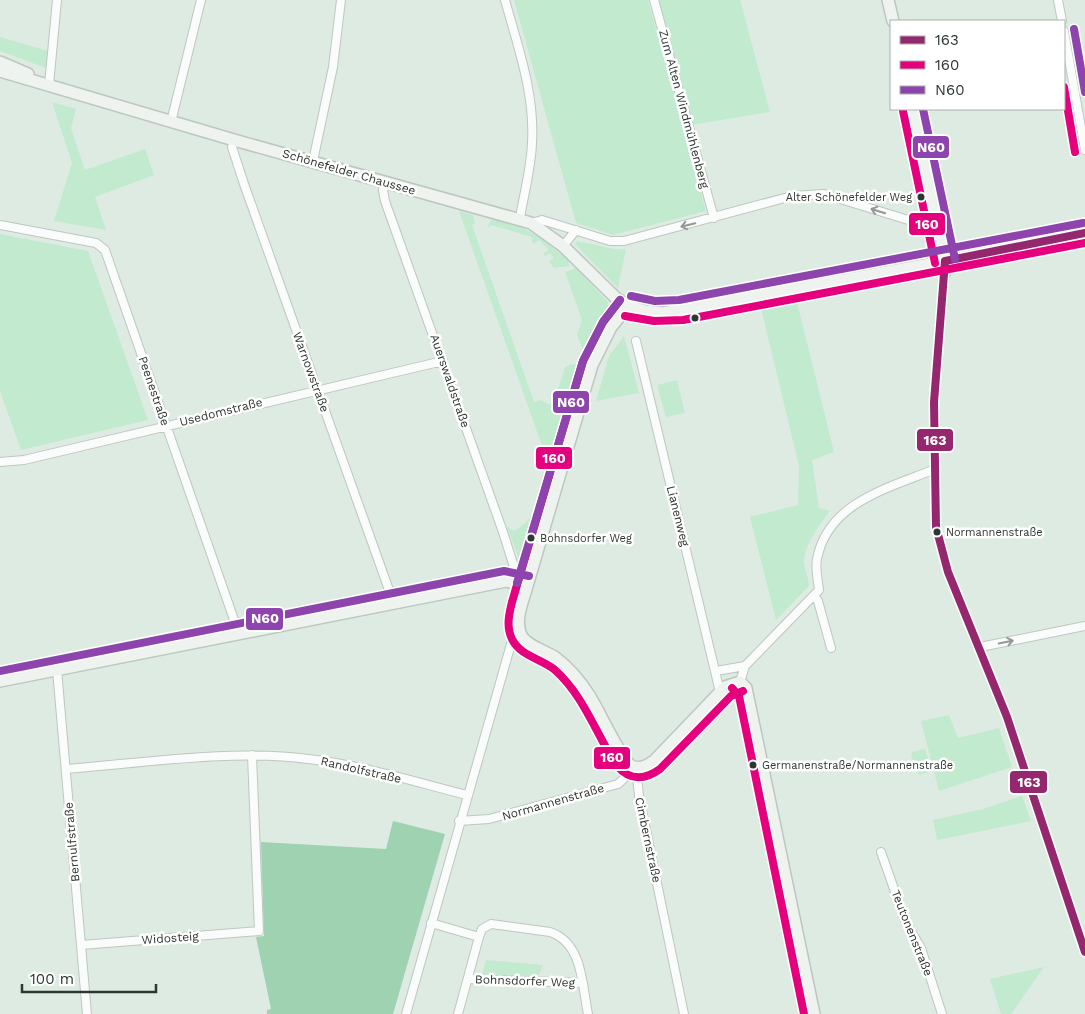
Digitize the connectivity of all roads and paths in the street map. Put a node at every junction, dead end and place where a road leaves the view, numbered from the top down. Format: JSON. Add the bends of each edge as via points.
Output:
{"nodes":[{"id":1,"x":57,"y":0,"type":"edge"},
{"id":2,"x":201,"y":0,"type":"edge"},
{"id":3,"x":341,"y":0,"type":"edge"},
{"id":4,"x":505,"y":0,"type":"edge"},
{"id":5,"x":654,"y":0,"type":"edge"},
{"id":6,"x":888,"y":0,"type":"edge"},
{"id":7,"x":1058,"y":0,"type":"edge"},
{"id":8,"x":893,"y":20,"type":"edge"},
{"id":9,"x":1062,"y":20,"type":"edge"},
{"id":10,"x":1065,"y":37,"type":"edge"},
{"id":11,"x":0,"y":62,"type":"edge"},
{"id":12,"x":0,"y":72,"type":"edge"},
{"id":13,"x":47,"y":84,"type":"junction"},
{"id":14,"x":913,"y":110,"type":"edge"},
{"id":15,"x":172,"y":122,"type":"junction"},
{"id":16,"x":234,"y":140,"type":"junction"},
{"id":17,"x":1085,"y":150,"type":"edge"},
{"id":18,"x":313,"y":161,"type":"junction"},
{"id":19,"x":385,"y":181,"type":"junction"},
{"id":20,"x":520,"y":218,"type":"junction"},
{"id":21,"x":714,"y":218,"type":"junction"},
{"id":22,"x":532,"y":223,"type":"junction"},
{"id":23,"x":0,"y":225,"type":"edge"},
{"id":24,"x":938,"y":226,"type":"junction"},
{"id":25,"x":576,"y":230,"type":"junction"},
{"id":26,"x":1085,"y":233,"type":"edge"},
{"id":27,"x":563,"y":246,"type":"junction"},
{"id":28,"x":945,"y":261,"type":"junction"},
{"id":29,"x":944,"y":274,"type":"dead end"},
{"id":30,"x":628,"y":306,"type":"junction"},
{"id":31,"x":636,"y":341,"type":"dead end"},
{"id":32,"x":443,"y":361,"type":"junction"},
{"id":33,"x":317,"y":389,"type":"junction"},
{"id":34,"x":166,"y":425,"type":"junction"},
{"id":35,"x":0,"y":462,"type":"edge"},
{"id":36,"x":935,"y":469,"type":"dead end"},
{"id":37,"x":515,"y":582,"type":"junction"},
{"id":38,"x":527,"y":586,"type":"junction"},
{"id":39,"x":814,"y":596,"type":"junction"},
{"id":40,"x":394,"y":604,"type":"junction"},
{"id":41,"x":518,"y":621,"type":"junction"},
{"id":42,"x":1083,"y":626,"type":"edge"},
{"id":43,"x":239,"y":634,"type":"junction"},
{"id":44,"x":980,"y":647,"type":"dead end"},
{"id":45,"x":830,"y":648,"type":"dead end"},
{"id":46,"x":745,"y":666,"type":"junction"},
{"id":47,"x":57,"y":670,"type":"junction"},
{"id":48,"x":716,"y":671,"type":"junction"},
{"id":49,"x":0,"y":682,"type":"edge"},
{"id":50,"x":740,"y":682,"type":"junction"},
{"id":51,"x":720,"y":692,"type":"junction"},
{"id":52,"x":252,"y":755,"type":"junction"},
{"id":53,"x":636,"y":767,"type":"junction"},
{"id":54,"x":66,"y":769,"type":"junction"},
{"id":55,"x":467,"y":796,"type":"junction"},
{"id":56,"x":459,"y":821,"type":"junction"},
{"id":57,"x":882,"y":852,"type":"dead end"},
{"id":58,"x":431,"y":923,"type":"junction"},
{"id":59,"x":479,"y":937,"type":"junction"},
{"id":60,"x":81,"y":945,"type":"junction"},
{"id":61,"x":468,"y":978,"type":"junction"},
{"id":62,"x":582,"y":983,"type":"junction"},
{"id":63,"x":87,"y":1014,"type":"edge"},
{"id":64,"x":406,"y":1014,"type":"edge"},
{"id":65,"x":458,"y":1014,"type":"edge"},
{"id":66,"x":588,"y":1014,"type":"edge"},
{"id":67,"x":684,"y":1014,"type":"edge"},
{"id":68,"x":814,"y":1014,"type":"edge"},
{"id":69,"x":942,"y":1014,"type":"edge"}],
"edges":[{"from":1,"to":13,"type":"street"},
{"from":2,"to":15,"type":"street"},
{"from":3,"to":18,"type":"street","via":[[333,67]]},
{"from":4,"to":20,"type":"street","via":[[532,106],[530,172]]},
{"from":5,"to":21,"type":"street","name":"Zum Alten Windmühlenberg"},
{"from":6,"to":8,"type":"street"},
{"from":7,"to":9,"type":"street"},
{"from":10,"to":17,"type":"street"},
{"from":11,"to":13,"type":"street","name":"Schönefelder Chaussee"},
{"from":12,"to":13,"type":"street","name":"Schönefelder Chaussee"},
{"from":13,"to":15,"type":"street","name":"Schönefelder Chaussee"},
{"from":14,"to":24,"type":"street"},
{"from":15,"to":16,"type":"street","name":"Schönefelder Chaussee"},
{"from":16,"to":18,"type":"street","name":"Schönefelder Chaussee"},
{"from":16,"to":33,"type":"street","name":"Warnowstraße","via":[[232,148]]},
{"from":18,"to":19,"type":"street","name":"Schönefelder Chaussee"},
{"from":19,"to":20,"type":"street","name":"Schönefelder Chaussee"},
{"from":19,"to":32,"type":"street","name":"Auerswaldstraße","via":[[385,201]]},
{"from":20,"to":22,"type":"street","name":"Schönefelder Chaussee"},
{"from":24,"to":21,"type":"street","one_way":true,"via":[[931,227],[824,194],[792,196]]},
{"from":21,"to":25,"type":"street","one_way":true,"via":[[624,241],[610,242]]},
{"from":22,"to":25,"type":"street","via":[[542,220]]},
{"from":22,"to":27,"type":"street","name":"Schönefelder Chaussee"},
{"from":23,"to":34,"type":"street","name":"Peenestraße","via":[[101,245]]},
{"from":24,"to":28,"type":"street"},
{"from":25,"to":27,"type":"street"},
{"from":26,"to":28,"type":"street"},
{"from":27,"to":30,"type":"street","name":"Schönefelder Chaussee"},
{"from":28,"to":29,"type":"street"},
{"from":28,"to":30,"type":"street","via":[[672,311],[645,311]]},
{"from":30,"to":38,"type":"street","via":[[611,327],[592,365]]},
{"from":31,"to":48,"type":"street","name":"Lianenweg"},
{"from":32,"to":33,"type":"street","name":"Usedomstraße"},
{"from":32,"to":37,"type":"street","name":"Auerswaldstraße","via":[[514,567]]},
{"from":33,"to":34,"type":"street","name":"Usedomstraße"},
{"from":33,"to":40,"type":"street","name":"Warnowstraße"},
{"from":34,"to":35,"type":"street","name":"Usedomstraße","via":[[24,460]]},
{"from":34,"to":43,"type":"street","name":"Peenestraße"},
{"from":36,"to":39,"type":"street","via":[[866,496],[842,515],[819,551],[816,567],[819,590]]},
{"from":37,"to":38,"type":"street"},
{"from":37,"to":40,"type":"street"},
{"from":38,"to":41,"type":"street"},
{"from":39,"to":45,"type":"street"},
{"from":39,"to":46,"type":"street"},
{"from":40,"to":43,"type":"street"},
{"from":41,"to":53,"type":"street","via":[[523,639],[555,657],[575,676],[626,760]]},
{"from":41,"to":55,"type":"street"},
{"from":44,"to":42,"type":"street","one_way":true},
{"from":43,"to":47,"type":"street"},
{"from":46,"to":48,"type":"street"},
{"from":46,"to":50,"type":"street"},
{"from":47,"to":49,"type":"street"},
{"from":47,"to":54,"type":"street","name":"Bernulfstraße"},
{"from":48,"to":51,"type":"street","name":"Lianenweg"},
{"from":50,"to":51,"type":"street","name":"Normannenstraße","via":[[731,683]]},
{"from":50,"to":68,"type":"street","via":[[748,692]]},
{"from":51,"to":53,"type":"street","name":"Normannenstraße","via":[[654,761],[648,766]]},
{"from":52,"to":54,"type":"street","name":"Randolfstraße"},
{"from":52,"to":55,"type":"street","name":"Randolfstraße","via":[[337,763]]},
{"from":52,"to":60,"type":"street","name":"Widosteig","via":[[260,931]]},
{"from":53,"to":56,"type":"street","name":"Normannenstraße","via":[[618,784],[489,820]]},
{"from":53,"to":67,"type":"street","name":"Cimbernstraße","via":[[639,796]]},
{"from":54,"to":60,"type":"street","name":"Bernulfstraße"},
{"from":55,"to":56,"type":"street"},
{"from":56,"to":58,"type":"street"},
{"from":57,"to":69,"type":"street","name":"Teutonenstraße","via":[[906,923],[921,948]]},
{"from":58,"to":59,"type":"street"},
{"from":58,"to":64,"type":"street"},
{"from":59,"to":61,"type":"street","name":"Bohnsdorfer Weg"},
{"from":59,"to":62,"type":"street","name":"Bohnsdorfer Weg","via":[[482,929],[492,924],[558,934],[574,950]]},
{"from":60,"to":63,"type":"street","name":"Bernulfstraße"},
{"from":61,"to":62,"type":"street","name":"Bohnsdorfer Weg"},
{"from":61,"to":65,"type":"street","name":"Bohnsdorfer Weg"},
{"from":62,"to":66,"type":"street","name":"Bohnsdorfer Weg"}]}
